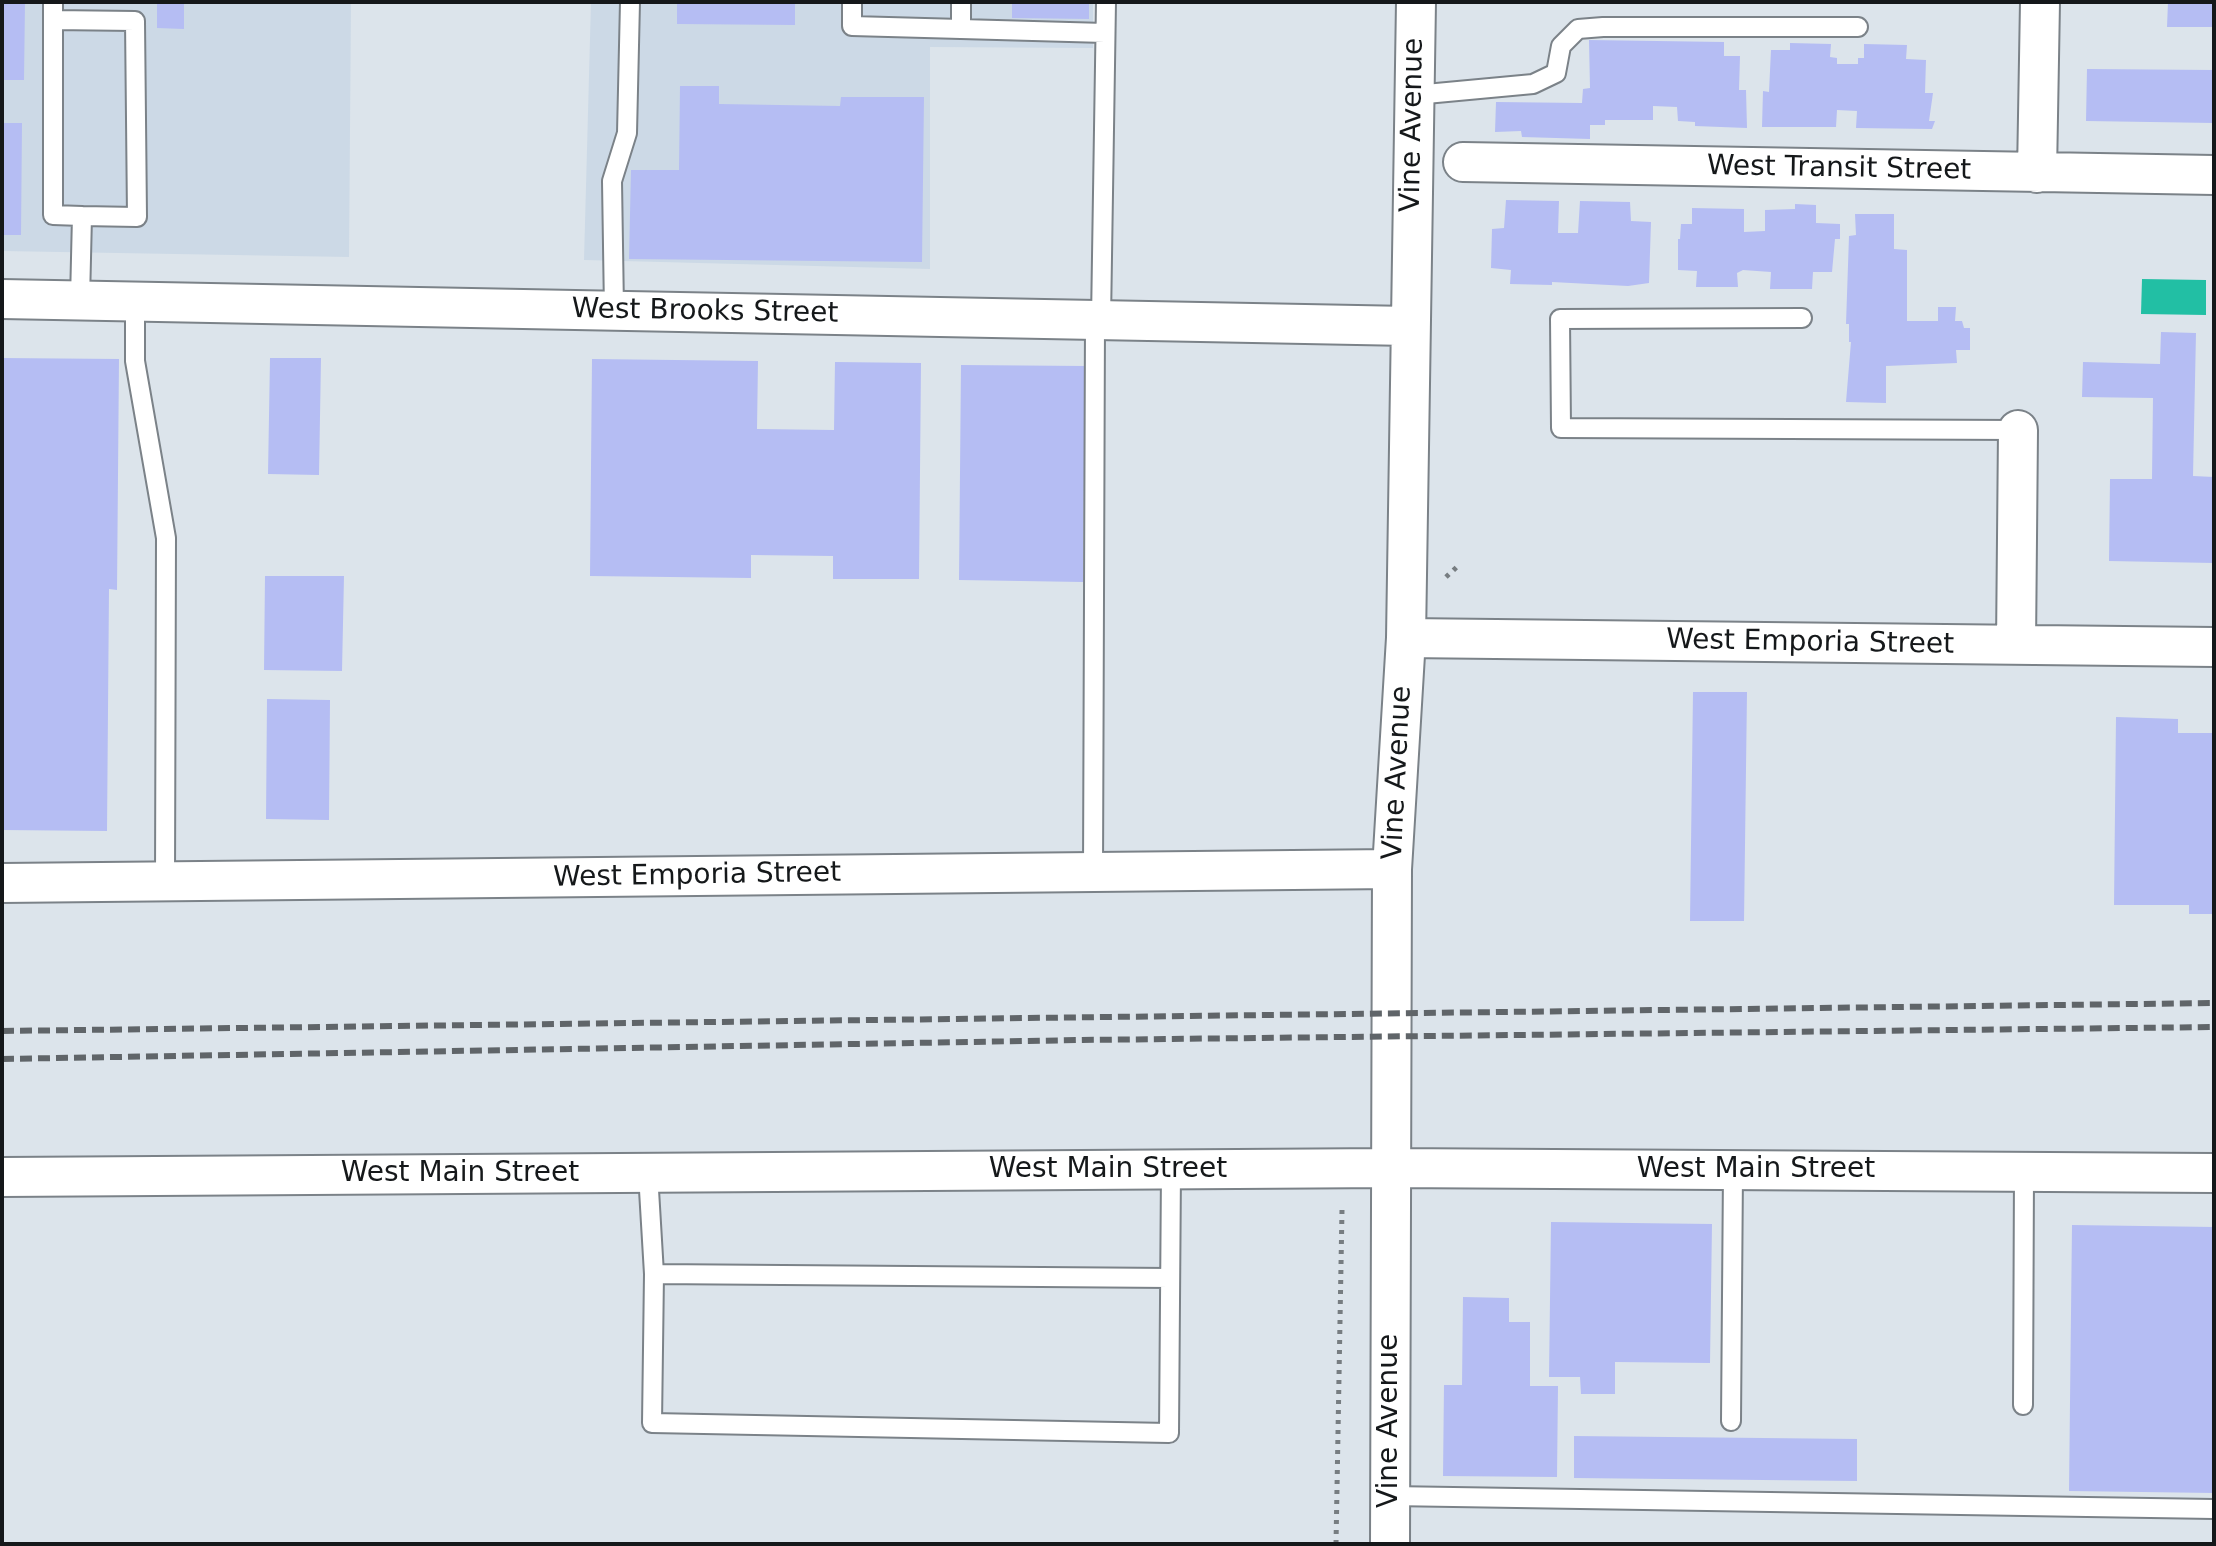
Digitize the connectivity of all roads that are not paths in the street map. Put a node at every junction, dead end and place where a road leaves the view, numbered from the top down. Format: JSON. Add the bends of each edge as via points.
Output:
{"nodes":[{"id":1,"x":630,"y":2,"type":"edge"},
{"id":2,"x":852,"y":2,"type":"edge"},
{"id":3,"x":961,"y":2,"type":"edge"},
{"id":4,"x":1106,"y":2,"type":"edge"},
{"id":5,"x":1416,"y":2,"type":"edge"},
{"id":6,"x":2040,"y":2,"type":"edge"},
{"id":7,"x":53,"y":11,"type":"edge"},
{"id":8,"x":1858,"y":27,"type":"dead end"},
{"id":9,"x":961,"y":29,"type":"junction"},
{"id":10,"x":1105,"y":33,"type":"junction"},
{"id":11,"x":1415,"y":95,"type":"junction"},
{"id":12,"x":1463,"y":162,"type":"dead end"},
{"id":13,"x":2037,"y":173,"type":"junction"},
{"id":14,"x":2214,"y":175,"type":"edge"},
{"id":15,"x":82,"y":216,"type":"junction"},
{"id":16,"x":2,"y":299,"type":"edge"},
{"id":17,"x":80,"y":300,"type":"junction"},
{"id":18,"x":135,"y":301,"type":"junction"},
{"id":19,"x":614,"y":310,"type":"junction"},
{"id":20,"x":1802,"y":318,"type":"dead end"},
{"id":21,"x":1098,"y":320,"type":"junction"},
{"id":22,"x":1409,"y":326,"type":"junction"},
{"id":23,"x":2018,"y":430,"type":"joint"},
{"id":24,"x":1406,"y":638,"type":"junction"},
{"id":25,"x":2016,"y":645,"type":"junction"},
{"id":26,"x":2214,"y":647,"type":"edge"},
{"id":27,"x":1392,"y":869,"type":"junction"},
{"id":28,"x":1093,"y":872,"type":"junction"},
{"id":29,"x":165,"y":881,"type":"junction"},
{"id":30,"x":2,"y":883,"type":"edge"},
{"id":31,"x":1390,"y":1168,"type":"junction"},
{"id":32,"x":1171,"y":1170,"type":"junction"},
{"id":33,"x":1733,"y":1171,"type":"junction"},
{"id":34,"x":2024,"y":1172,"type":"junction"},
{"id":35,"x":648,"y":1173,"type":"junction"},
{"id":36,"x":2214,"y":1173,"type":"edge"},
{"id":37,"x":2,"y":1177,"type":"edge"},
{"id":38,"x":654,"y":1274,"type":"junction"},
{"id":39,"x":1170,"y":1278,"type":"junction"},
{"id":40,"x":2023,"y":1405,"type":"dead end"},
{"id":41,"x":1731,"y":1421,"type":"dead end"},
{"id":42,"x":1390,"y":1496,"type":"junction"},
{"id":43,"x":2214,"y":1509,"type":"edge"},
{"id":44,"x":1390,"y":1544,"type":"edge"}],
"edges":[{"from":1,"to":19,"type":"lane","via":[[627,133],[612,181]]},
{"from":2,"to":9,"type":"lane","via":[[852,26]]},
{"from":3,"to":9,"type":"lane"},
{"from":4,"to":10,"type":"lane"},
{"from":5,"to":11,"type":"street","name":"Vine Avenue"},
{"from":6,"to":13,"type":"street"},
{"from":7,"to":15,"type":"lane","via":[[53,215]]},
{"from":7,"to":15,"type":"lane","via":[[135,21],[137,217]]},
{"from":8,"to":11,"type":"lane","via":[[1578,29],[1561,46],[1556,73],[1533,84]]},
{"from":9,"to":10,"type":"lane"},
{"from":10,"to":21,"type":"lane"},
{"from":11,"to":22,"type":"street","name":"Vine Avenue"},
{"from":12,"to":13,"type":"street","name":"West Transit Street"},
{"from":13,"to":14,"type":"street","name":"West Transit Street"},
{"from":15,"to":17,"type":"lane"},
{"from":16,"to":17,"type":"street","name":"West Brooks Street"},
{"from":17,"to":18,"type":"street","name":"West Brooks Street"},
{"from":18,"to":19,"type":"street","name":"West Brooks Street"},
{"from":18,"to":29,"type":"lane","via":[[135,361],[166,538]]},
{"from":19,"to":21,"type":"street","name":"West Brooks Street"},
{"from":20,"to":23,"type":"lane","via":[[1560,319],[1561,428]]},
{"from":21,"to":22,"type":"street","name":"West Brooks Street"},
{"from":21,"to":28,"type":"lane"},
{"from":22,"to":24,"type":"street","name":"Vine Avenue"},
{"from":23,"to":25,"type":"street"},
{"from":24,"to":25,"type":"street","name":"West Emporia Street"},
{"from":24,"to":27,"type":"street","name":"Vine Avenue"},
{"from":25,"to":26,"type":"street","name":"West Emporia Street"},
{"from":27,"to":28,"type":"street","name":"West Emporia Street"},
{"from":27,"to":31,"type":"street","name":"Vine Avenue"},
{"from":28,"to":29,"type":"street","name":"West Emporia Street"},
{"from":29,"to":30,"type":"street","name":"West Emporia Street"},
{"from":31,"to":32,"type":"street","name":"West Main Street"},
{"from":31,"to":33,"type":"street","name":"West Main Street"},
{"from":31,"to":42,"type":"street","name":"Vine Avenue"},
{"from":32,"to":35,"type":"street","name":"West Main Street"},
{"from":32,"to":39,"type":"lane"},
{"from":33,"to":34,"type":"street","name":"West Main Street"},
{"from":33,"to":41,"type":"lane"},
{"from":34,"to":36,"type":"street","name":"West Main Street"},
{"from":34,"to":40,"type":"lane"},
{"from":35,"to":37,"type":"street","name":"West Main Street"},
{"from":35,"to":38,"type":"lane"},
{"from":38,"to":39,"type":"lane"},
{"from":38,"to":39,"type":"lane","via":[[652,1423],[1169,1433]]},
{"from":42,"to":43,"type":"lane"},
{"from":42,"to":44,"type":"street","name":"Vine Avenue"}]}
